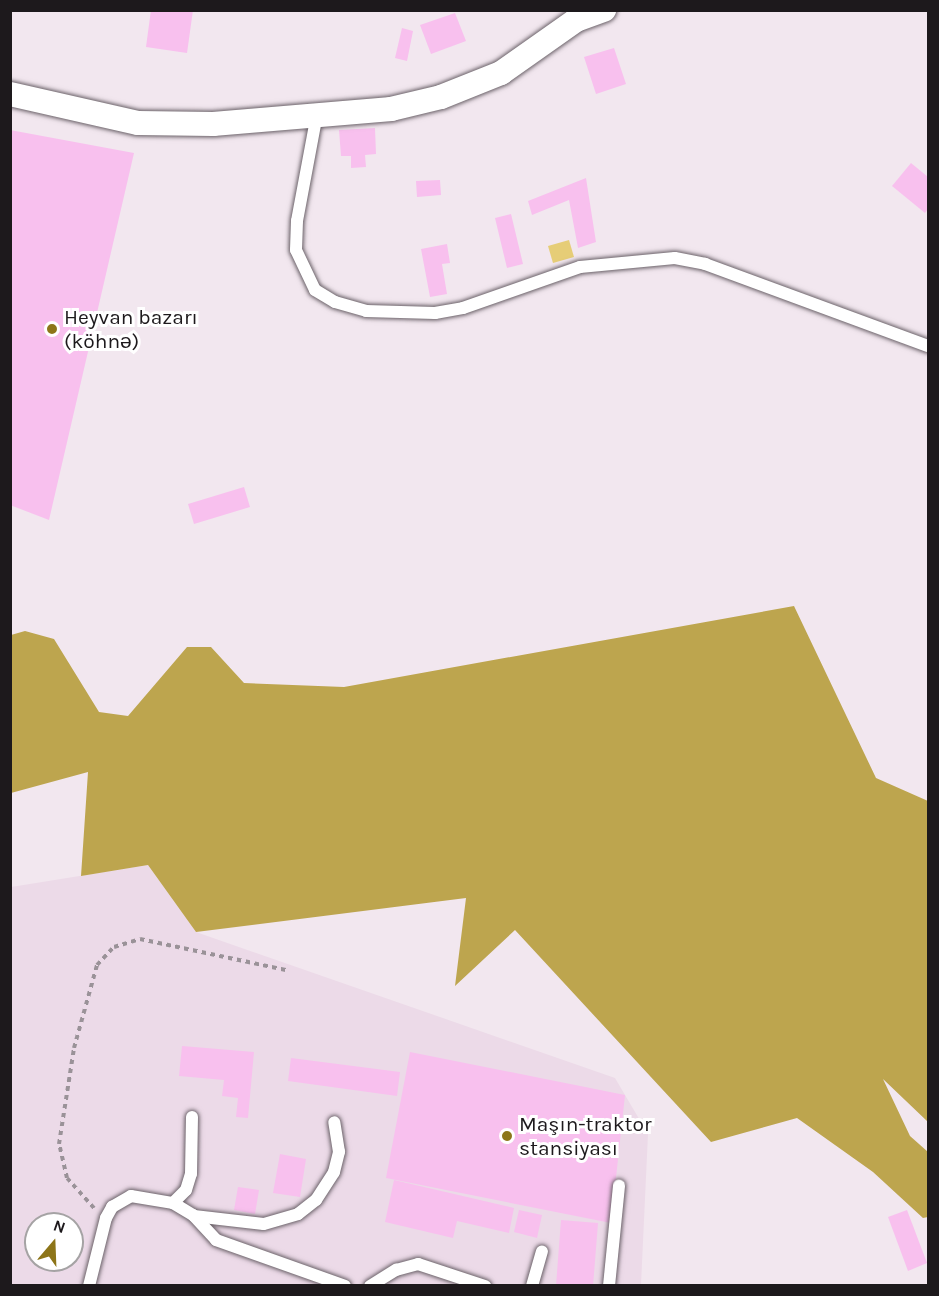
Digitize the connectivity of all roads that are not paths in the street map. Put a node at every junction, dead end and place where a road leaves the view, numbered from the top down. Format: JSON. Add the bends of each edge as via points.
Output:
{"nodes":[{"id":1,"x":604,"y":10,"type":"edge"},
{"id":2,"x":10,"y":93,"type":"edge"},
{"id":3,"x":317,"y":114,"type":"junction"},
{"id":4,"x":928,"y":346,"type":"edge"},
{"id":5,"x":192,"y":1117,"type":"dead end"},
{"id":6,"x":334,"y":1122,"type":"dead end"},
{"id":7,"x":619,"y":1185,"type":"dead end"},
{"id":8,"x":173,"y":1203,"type":"junction"},
{"id":9,"x":193,"y":1215,"type":"junction"},
{"id":10,"x":542,"y":1251,"type":"dead end"},
{"id":11,"x":89,"y":1286,"type":"edge"},
{"id":12,"x":345,"y":1286,"type":"edge"},
{"id":13,"x":370,"y":1286,"type":"edge"},
{"id":14,"x":485,"y":1286,"type":"edge"},
{"id":15,"x":532,"y":1286,"type":"edge"},
{"id":16,"x":609,"y":1286,"type":"edge"}],
"edges":[{"from":1,"to":3,"type":"street","via":[[576,20],[501,73],[441,97],[391,109]]},
{"from":2,"to":3,"type":"street","via":[[138,123],[213,124]]},
{"from":3,"to":4,"type":"lane","via":[[297,221],[296,250],[315,290],[335,302],[366,311],[435,313],[463,308],[580,267],[675,258],[705,264]]},
{"from":5,"to":8,"type":"lane","via":[[191,1174],[186,1190]]},
{"from":6,"to":9,"type":"lane","via":[[339,1152],[334,1172],[316,1200],[298,1214],[264,1224]]},
{"from":7,"to":16,"type":"lane"},
{"from":8,"to":9,"type":"lane"},
{"from":8,"to":11,"type":"lane","via":[[130,1196],[112,1207]]},
{"from":9,"to":12,"type":"lane","via":[[216,1240],[249,1255]]},
{"from":10,"to":15,"type":"lane"},
{"from":13,"to":14,"type":"lane","via":[[396,1270],[418,1264]]}]}
